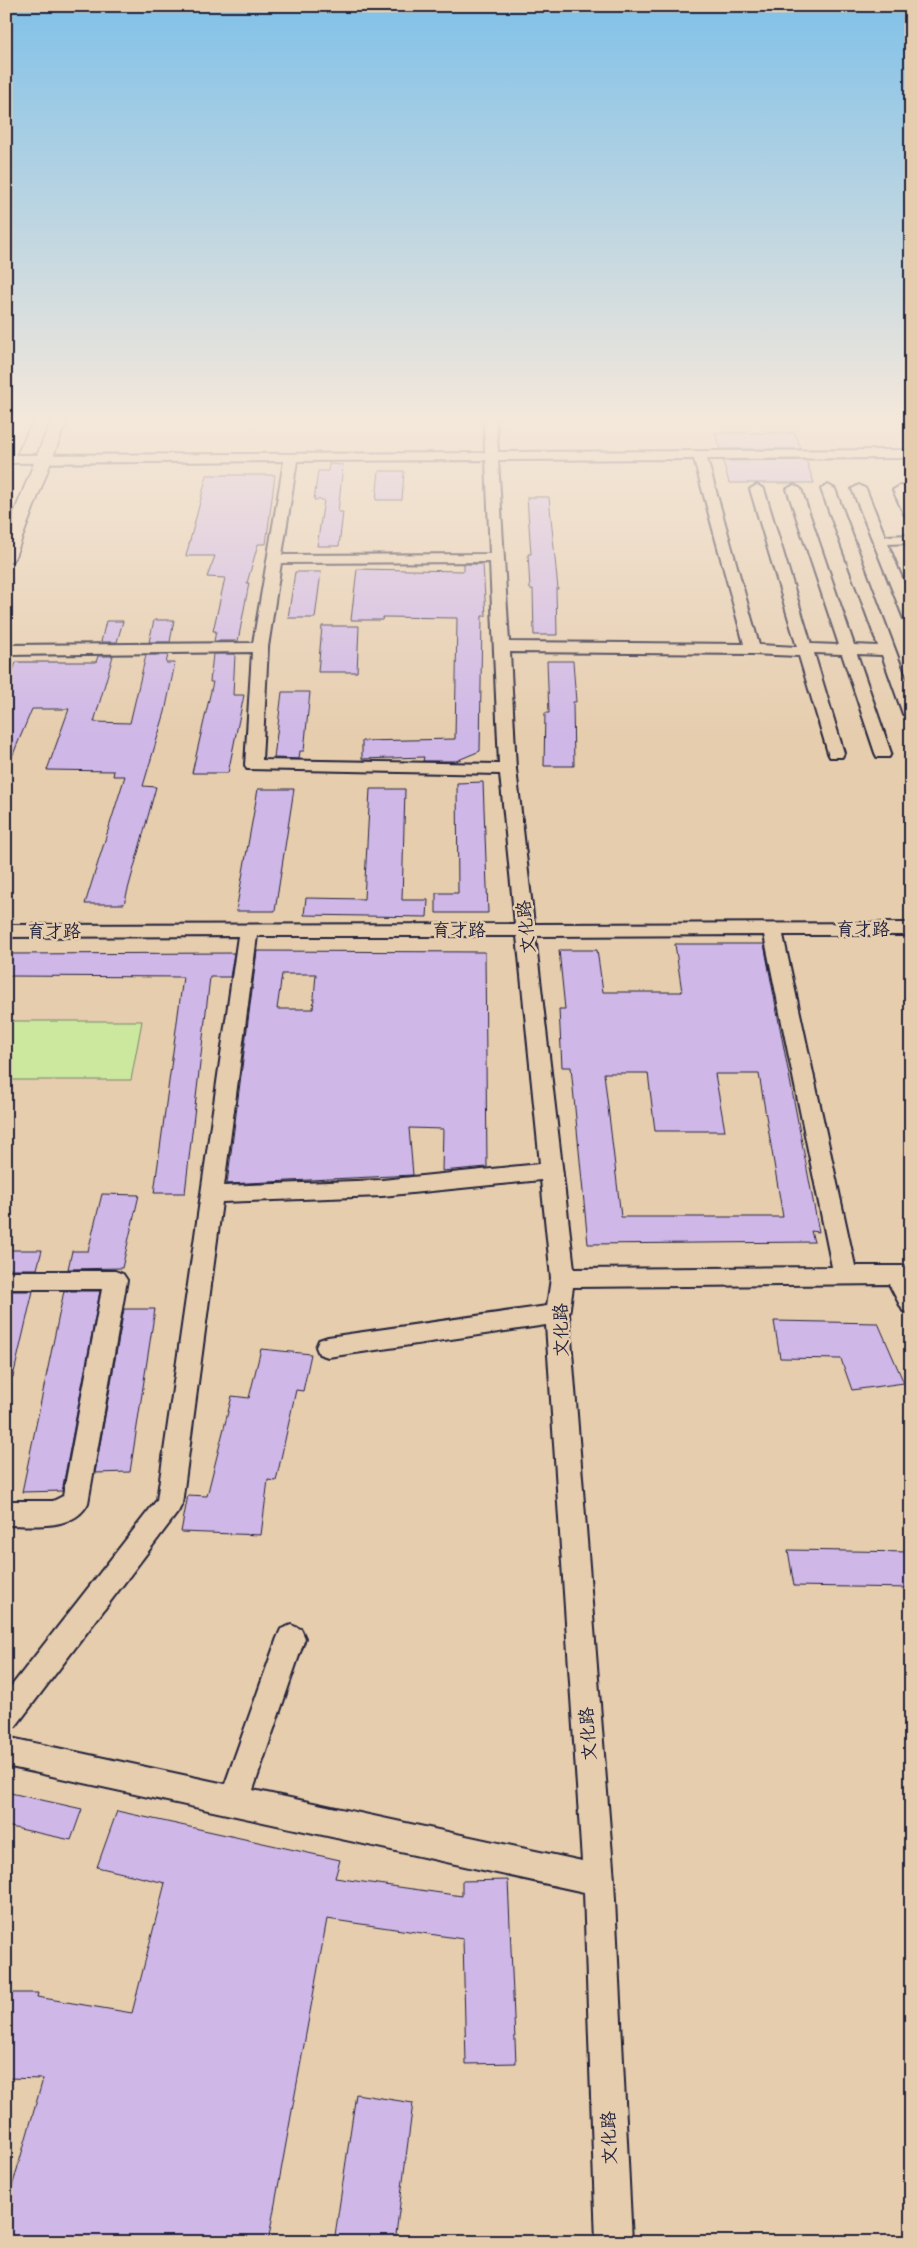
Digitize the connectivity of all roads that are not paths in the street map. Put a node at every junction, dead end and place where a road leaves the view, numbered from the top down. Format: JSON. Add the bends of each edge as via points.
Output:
{"nodes":[{"id":1,"x":18,"y":525,"type":"edge"},
{"id":2,"x":280,"y":525,"type":"edge"},
{"id":3,"x":495,"y":525,"type":"edge"},
{"id":4,"x":719,"y":525,"type":"edge"},
{"id":5,"x":768,"y":525,"type":"edge"},
{"id":6,"x":806,"y":525,"type":"edge"},
{"id":7,"x":841,"y":525,"type":"edge"},
{"id":8,"x":873,"y":525,"type":"edge"},
{"id":9,"x":808,"y":531,"type":"junction"},
{"id":10,"x":843,"y":531,"type":"junction"},
{"id":11,"x":911,"y":539,"type":"edge"},
{"id":12,"x":879,"y":540,"type":"junction"},
{"id":13,"x":6,"y":556,"type":"edge"},
{"id":14,"x":853,"y":557,"type":"junction"},
{"id":15,"x":886,"y":557,"type":"junction"},
{"id":16,"x":497,"y":558,"type":"junction"},
{"id":17,"x":275,"y":559,"type":"junction"},
{"id":18,"x":911,"y":619,"type":"edge"},
{"id":19,"x":260,"y":647,"type":"junction"},
{"id":20,"x":503,"y":647,"type":"junction"},
{"id":21,"x":753,"y":649,"type":"junction"},
{"id":22,"x":6,"y":650,"type":"edge"},
{"id":23,"x":805,"y":650,"type":"junction"},
{"id":24,"x":848,"y":650,"type":"junction"},
{"id":25,"x":887,"y":651,"type":"junction"},
{"id":26,"x":911,"y":714,"type":"edge"},
{"id":27,"x":836,"y":753,"type":"dead end"},
{"id":28,"x":883,"y":753,"type":"dead end"},
{"id":29,"x":508,"y":769,"type":"junction"},
{"id":30,"x":911,"y":928,"type":"edge"},
{"id":31,"x":526,"y":929,"type":"junction"},
{"id":32,"x":772,"y":929,"type":"junction"},
{"id":33,"x":6,"y":931,"type":"edge"},
{"id":34,"x":248,"y":931,"type":"junction"},
{"id":35,"x":552,"y":1171,"type":"junction"},
{"id":36,"x":212,"y":1194,"type":"junction"},
{"id":37,"x":845,"y":1275,"type":"junction"},
{"id":38,"x":904,"y":1275,"type":"edge"},
{"id":39,"x":563,"y":1278,"type":"junction"},
{"id":40,"x":6,"y":1280,"type":"edge"},
{"id":41,"x":911,"y":1304,"type":"edge"},
{"id":42,"x":557,"y":1314,"type":"junction"},
{"id":43,"x":328,"y":1347,"type":"dead end"},
{"id":44,"x":6,"y":1513,"type":"edge"},
{"id":45,"x":291,"y":1638,"type":"dead end"},
{"id":46,"x":6,"y":1716,"type":"edge"},
{"id":47,"x":6,"y":1751,"type":"edge"},
{"id":48,"x":234,"y":1801,"type":"junction"},
{"id":49,"x":599,"y":1880,"type":"junction"},
{"id":50,"x":614,"y":2242,"type":"edge"}],
"edges":[{"from":1,"to":13,"type":"highway"},
{"from":2,"to":17,"type":"street"},
{"from":3,"to":16,"type":"street","name":"文化路"},
{"from":4,"to":21,"type":"street"},
{"from":5,"to":23,"type":"street"},
{"from":6,"to":9,"type":"street"},
{"from":7,"to":10,"type":"street"},
{"from":8,"to":12,"type":"street"},
{"from":9,"to":10,"type":"street"},
{"from":9,"to":24,"type":"street"},
{"from":10,"to":14,"type":"street"},
{"from":11,"to":12,"type":"street"},
{"from":12,"to":15,"type":"street"},
{"from":14,"to":15,"type":"street"},
{"from":14,"to":25,"type":"street"},
{"from":15,"to":18,"type":"street"},
{"from":16,"to":17,"type":"street"},
{"from":16,"to":20,"type":"street","name":"文化路"},
{"from":17,"to":19,"type":"street"},
{"from":19,"to":22,"type":"street"},
{"from":19,"to":29,"type":"street","via":[[254,765]]},
{"from":20,"to":21,"type":"street"},
{"from":20,"to":29,"type":"street","name":"文化路"},
{"from":21,"to":23,"type":"street"},
{"from":23,"to":24,"type":"street"},
{"from":23,"to":27,"type":"street"},
{"from":24,"to":25,"type":"street"},
{"from":24,"to":28,"type":"street"},
{"from":25,"to":26,"type":"street"},
{"from":29,"to":31,"type":"street","name":"文化路"},
{"from":30,"to":32,"type":"street","name":"育才路"},
{"from":31,"to":32,"type":"street","name":"育才路"},
{"from":31,"to":34,"type":"street","name":"育才路"},
{"from":31,"to":35,"type":"street","name":"文化路"},
{"from":32,"to":37,"type":"street"},
{"from":33,"to":34,"type":"street","name":"育才路"},
{"from":34,"to":36,"type":"street"},
{"from":35,"to":36,"type":"street","via":[[404,1188]]},
{"from":35,"to":39,"type":"street","name":"文化路"},
{"from":36,"to":46,"type":"street","via":[[170,1504]]},
{"from":37,"to":38,"type":"street"},
{"from":37,"to":39,"type":"street"},
{"from":38,"to":41,"type":"street"},
{"from":39,"to":42,"type":"street","name":"文化路"},
{"from":40,"to":44,"type":"street","via":[[114,1280],[75,1503],[56,1514]]},
{"from":42,"to":43,"type":"street"},
{"from":42,"to":49,"type":"street","name":"文化路"},
{"from":45,"to":48,"type":"street"},
{"from":47,"to":48,"type":"street"},
{"from":48,"to":49,"type":"street"},
{"from":49,"to":50,"type":"street","name":"文化路"}]}
